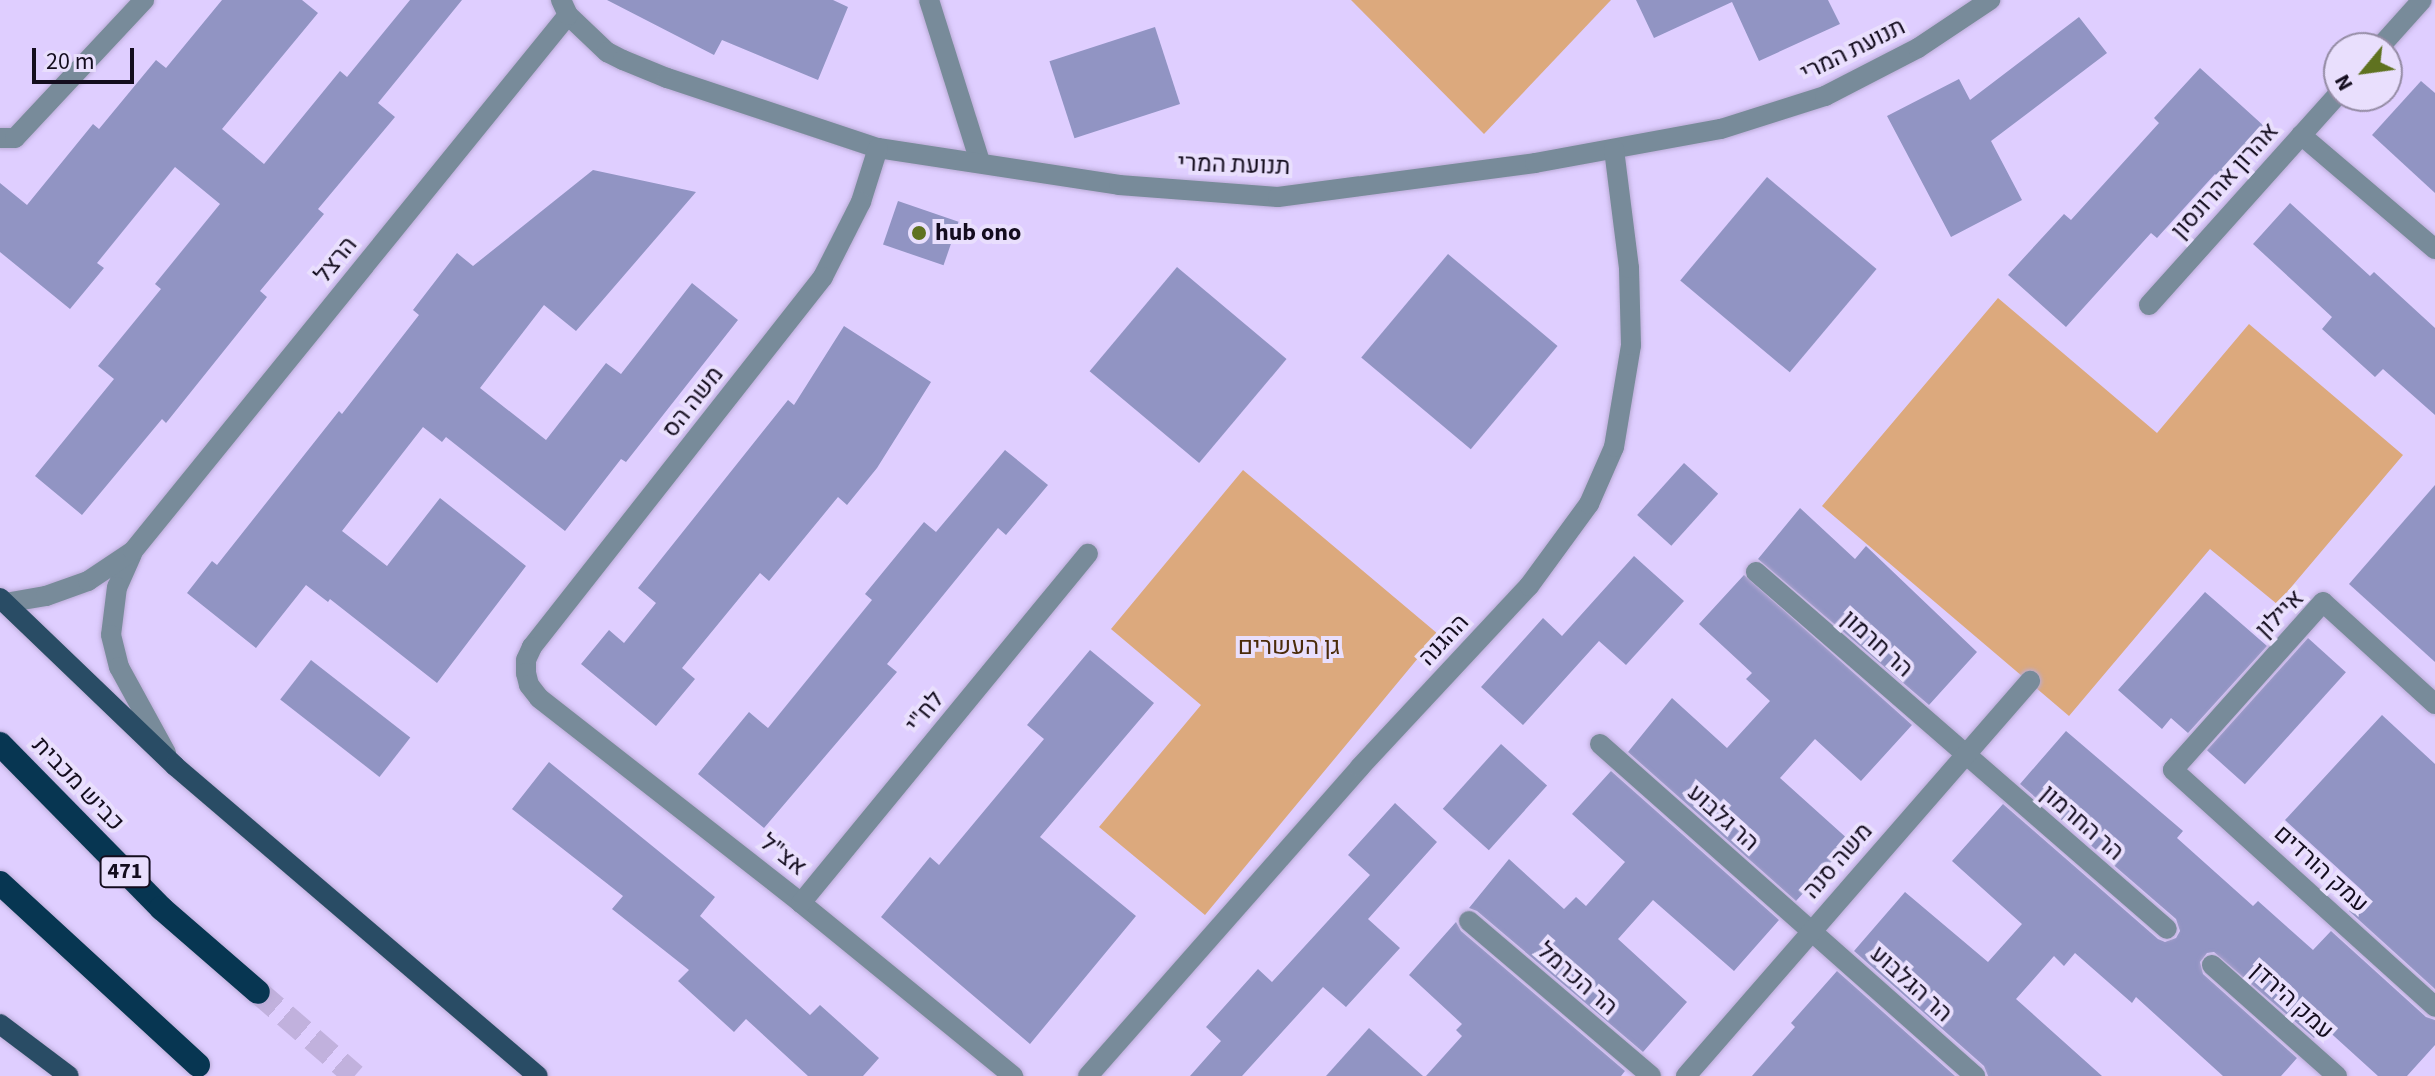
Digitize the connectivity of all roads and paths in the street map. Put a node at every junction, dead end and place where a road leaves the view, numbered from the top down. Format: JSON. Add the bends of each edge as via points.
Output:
{"nodes":[{"id":1,"x":144,"y":0,"type":"edge"},
{"id":2,"x":929,"y":0,"type":"edge"},
{"id":3,"x":1990,"y":0,"type":"edge"},
{"id":4,"x":2422,"y":0,"type":"edge"},
{"id":5,"x":564,"y":8,"type":"edge"},
{"id":6,"x":2393,"y":32,"type":"edge"},
{"id":7,"x":2323,"y":111,"type":"edge"},
{"id":8,"x":2301,"y":135,"type":"junction"},
{"id":9,"x":0,"y":138,"type":"edge"},
{"id":10,"x":878,"y":148,"type":"junction"},
{"id":11,"x":1614,"y":149,"type":"junction"},
{"id":12,"x":980,"y":162,"type":"junction"},
{"id":13,"x":2435,"y":249,"type":"edge"},
{"id":14,"x":2149,"y":305,"type":"dead end"},
{"id":15,"x":133,"y":551,"type":"junction"},
{"id":16,"x":1088,"y":554,"type":"dead end"},
{"id":17,"x":1756,"y":572,"type":"dead end"},
{"id":18,"x":2,"y":601,"type":"edge"},
{"id":19,"x":526,"y":673,"type":"joint"},
{"id":20,"x":2030,"y":681,"type":"dead end"},
{"id":21,"x":2435,"y":704,"type":"edge"},
{"id":22,"x":0,"y":744,"type":"edge"},
{"id":23,"x":1600,"y":744,"type":"dead end"},
{"id":24,"x":1964,"y":756,"type":"junction"},
{"id":25,"x":175,"y":766,"type":"junction"},
{"id":26,"x":2173,"y":770,"type":"joint"},
{"id":27,"x":0,"y":883,"type":"edge"},
{"id":28,"x":801,"y":903,"type":"junction"},
{"id":29,"x":1469,"y":921,"type":"dead end"},
{"id":30,"x":2167,"y":929,"type":"dead end"},
{"id":31,"x":1812,"y":931,"type":"junction"},
{"id":32,"x":2212,"y":965,"type":"dead end"},
{"id":33,"x":258,"y":992,"type":"tunnel mouth"},
{"id":34,"x":2435,"y":1007,"type":"edge"},
{"id":35,"x":0,"y":1024,"type":"edge"},
{"id":36,"x":198,"y":1065,"type":"dead end"},
{"id":37,"x":69,"y":1076,"type":"edge"},
{"id":38,"x":538,"y":1076,"type":"edge"},
{"id":39,"x":1013,"y":1076,"type":"edge"},
{"id":40,"x":1088,"y":1076,"type":"edge"},
{"id":41,"x":1651,"y":1076,"type":"edge"},
{"id":42,"x":1686,"y":1076,"type":"edge"},
{"id":43,"x":1975,"y":1076,"type":"edge"},
{"id":44,"x":2337,"y":1076,"type":"edge"}],
"edges":[{"from":1,"to":9,"type":"street","via":[[15,138]]},
{"from":2,"to":12,"type":"street"},
{"from":3,"to":11,"type":"street","name":"תנועת המרי","via":[[1918,48],[1825,96],[1721,129]]},
{"from":4,"to":6,"type":"street"},
{"from":5,"to":10,"type":"street","name":"תנועת המרי","via":[[607,52],[623,60]]},
{"from":5,"to":15,"type":"street","name":"הרצל"},
{"from":7,"to":8,"type":"street","name":"אהרון אהרונסון"},
{"from":8,"to":13,"type":"street"},
{"from":8,"to":14,"type":"street","name":"אהרון אהרונסון"},
{"from":10,"to":12,"type":"street","name":"תנועת המרי"},
{"from":10,"to":19,"type":"street","name":"משה הס","via":[[861,202],[823,277],[532,647]]},
{"from":11,"to":12,"type":"street","name":"תנועת המרי","via":[[1278,197],[1119,185]]},
{"from":11,"to":40,"type":"street","name":"ההגנה","via":[[1629,268],[1631,345],[1614,447],[1589,504],[1529,586],[1360,767]]},
{"from":15,"to":18,"type":"street","via":[[88,581],[46,596]]},
{"from":15,"to":25,"type":"street","via":[[117,587],[111,635],[138,706]]},
{"from":16,"to":28,"type":"street","name":"לח\"י"},
{"from":17,"to":24,"type":"street","name":"הר חרמון"},
{"from":18,"to":25,"type":"main road"},
{"from":19,"to":28,"type":"street","name":"אצ\"ל","via":[[539,698]]},
{"from":20,"to":24,"type":"street","name":"משה סנה"},
{"from":21,"to":26,"type":"street","name":"איילון","via":[[2323,602]]},
{"from":22,"to":33,"type":"highway","name":"כביש מכבית","number":"471","via":[[161,908]]},
{"from":23,"to":31,"type":"street","name":"הר גלבוע"},
{"from":24,"to":30,"type":"street","name":"הר החרמון"},
{"from":24,"to":31,"type":"street","name":"משה סנה"},
{"from":25,"to":38,"type":"main road"},
{"from":26,"to":34,"type":"street","name":"עמק הורדים"},
{"from":27,"to":36,"type":"highway"},
{"from":28,"to":39,"type":"street","name":"אצ\"ל"},
{"from":29,"to":41,"type":"street","name":"הר הכרמל"},
{"from":31,"to":42,"type":"street","name":"משה סנה"},
{"from":31,"to":43,"type":"street","name":"הר הגלבוע"},
{"from":32,"to":44,"type":"street","name":"עמק הירדן"},
{"from":35,"to":37,"type":"main road"}]}
